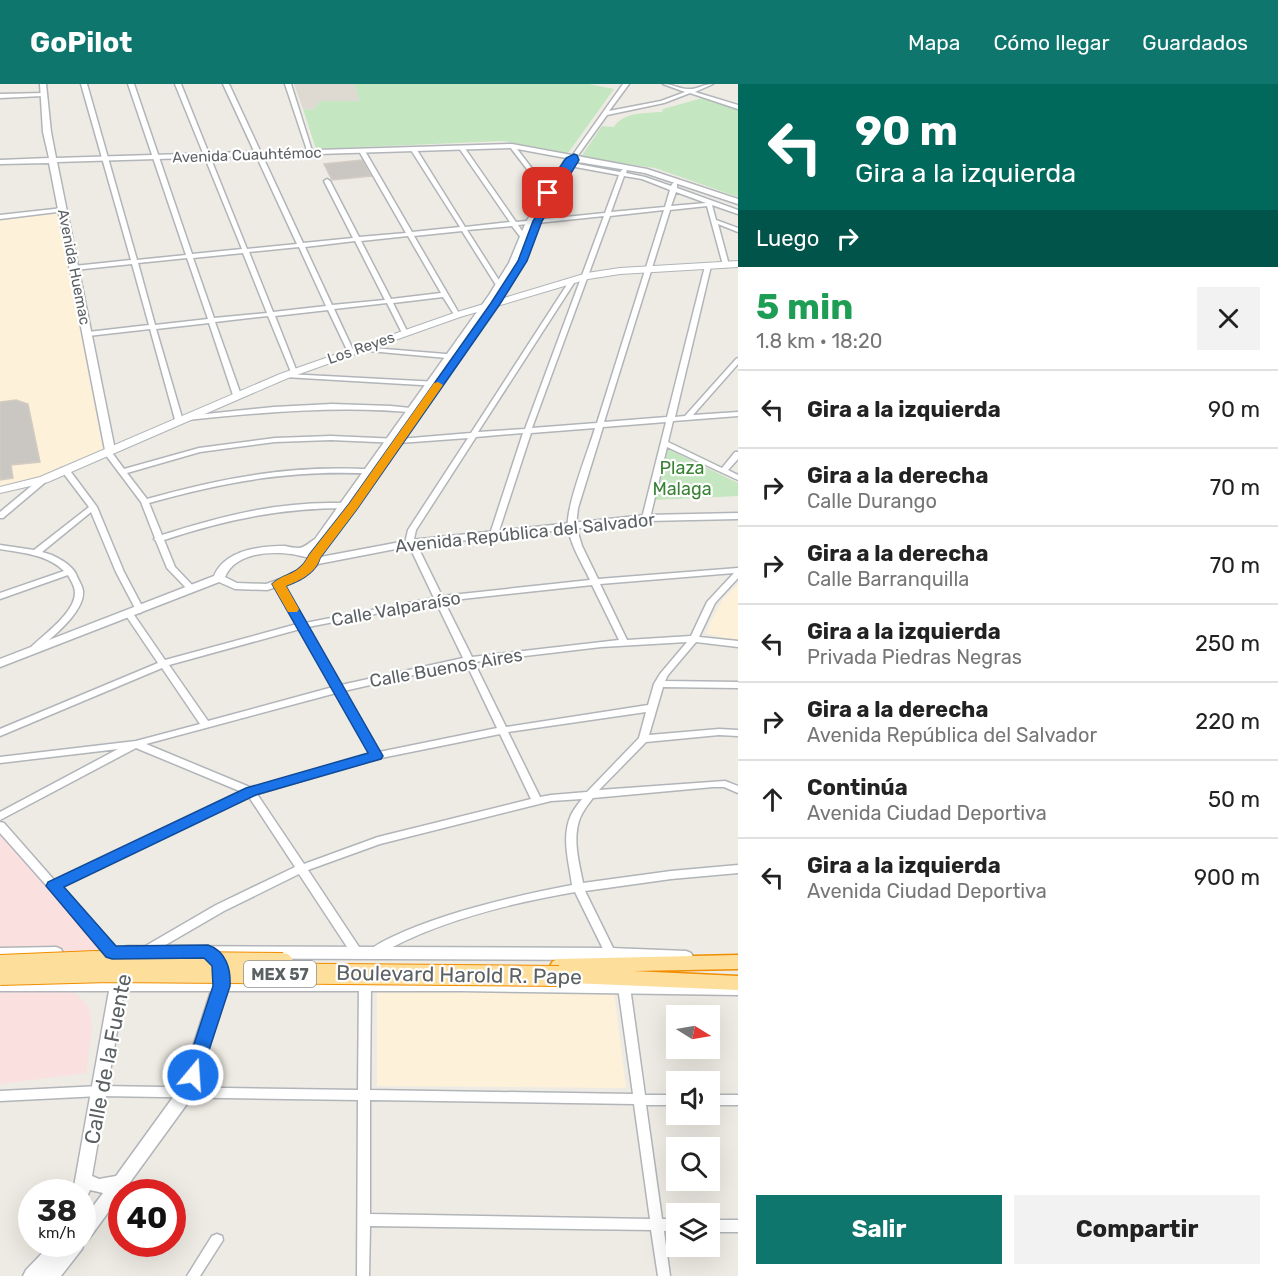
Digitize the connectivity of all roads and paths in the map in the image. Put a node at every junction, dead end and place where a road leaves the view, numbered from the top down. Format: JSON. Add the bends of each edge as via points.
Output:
{"nodes":[{"id":1,"x":43,"y":84,"type":"edge"},
{"id":2,"x":84,"y":84,"type":"edge"},
{"id":3,"x":131,"y":84,"type":"edge"},
{"id":4,"x":178,"y":84,"type":"edge"},
{"id":5,"x":226,"y":84,"type":"edge"},
{"id":6,"x":288,"y":84,"type":"edge"},
{"id":7,"x":626,"y":84,"type":"edge"},
{"id":8,"x":666,"y":84,"type":"edge"},
{"id":9,"x":681,"y":84,"type":"edge"},
{"id":10,"x":708,"y":84,"type":"edge"},
{"id":11,"x":694,"y":91,"type":"junction"},
{"id":12,"x":1,"y":94,"type":"edge"},
{"id":13,"x":43,"y":94,"type":"junction"},
{"id":14,"x":738,"y":98,"type":"edge"},
{"id":15,"x":736,"y":103,"type":"edge"},
{"id":16,"x":604,"y":114,"type":"junction"},
{"id":17,"x":513,"y":147,"type":"junction"},
{"id":18,"x":462,"y":148,"type":"junction"},
{"id":19,"x":414,"y":150,"type":"junction"},
{"id":20,"x":362,"y":151,"type":"junction"},
{"id":21,"x":311,"y":153,"type":"junction"},
{"id":22,"x":258,"y":154,"type":"junction"},
{"id":23,"x":206,"y":156,"type":"junction"},
{"id":24,"x":156,"y":158,"type":"junction"},
{"id":25,"x":104,"y":159,"type":"junction"},
{"id":26,"x":53,"y":160,"type":"junction"},
{"id":27,"x":573,"y":160,"type":"junction"},
{"id":28,"x":0,"y":162,"type":"edge"},
{"id":29,"x":623,"y":172,"type":"junction"},
{"id":30,"x":327,"y":181,"type":"dead end"},
{"id":31,"x":674,"y":186,"type":"junction"},
{"id":32,"x":548,"y":193,"type":"junction"},
{"id":33,"x":738,"y":202,"type":"edge"},
{"id":34,"x":710,"y":203,"type":"junction"},
{"id":35,"x":738,"y":206,"type":"edge"},
{"id":36,"x":667,"y":208,"type":"junction"},
{"id":37,"x":63,"y":210,"type":"junction"},
{"id":38,"x":738,"y":212,"type":"edge"},
{"id":39,"x":609,"y":214,"type":"junction"},
{"id":40,"x":0,"y":217,"type":"edge"},
{"id":41,"x":534,"y":221,"type":"junction"},
{"id":42,"x":714,"y":221,"type":"junction"},
{"id":43,"x":514,"y":224,"type":"junction"},
{"id":44,"x":464,"y":229,"type":"junction"},
{"id":45,"x":738,"y":230,"type":"edge"},
{"id":46,"x":410,"y":234,"type":"junction"},
{"id":47,"x":524,"y":238,"type":"junction"},
{"id":48,"x":357,"y":239,"type":"junction"},
{"id":49,"x":301,"y":245,"type":"junction"},
{"id":50,"x":244,"y":251,"type":"junction"},
{"id":51,"x":189,"y":256,"type":"junction"},
{"id":52,"x":133,"y":262,"type":"junction"},
{"id":53,"x":735,"y":264,"type":"edge"},
{"id":54,"x":708,"y":266,"type":"junction"},
{"id":55,"x":74,"y":268,"type":"junction"},
{"id":56,"x":646,"y":270,"type":"junction"},
{"id":57,"x":587,"y":276,"type":"junction"},
{"id":58,"x":573,"y":280,"type":"junction"},
{"id":59,"x":499,"y":285,"type":"junction"},
{"id":60,"x":445,"y":295,"type":"junction"},
{"id":61,"x":388,"y":301,"type":"junction"},
{"id":62,"x":495,"y":304,"type":"junction"},
{"id":63,"x":483,"y":307,"type":"junction"},
{"id":64,"x":329,"y":308,"type":"junction"},
{"id":65,"x":270,"y":314,"type":"junction"},
{"id":66,"x":457,"y":315,"type":"junction"},
{"id":67,"x":212,"y":320,"type":"junction"},
{"id":68,"x":151,"y":327,"type":"junction"},
{"id":69,"x":405,"y":333,"type":"junction"},
{"id":70,"x":88,"y":334,"type":"junction"},
{"id":71,"x":355,"y":350,"type":"junction"},
{"id":72,"x":453,"y":356,"type":"junction"},
{"id":73,"x":738,"y":360,"type":"edge"},
{"id":74,"x":289,"y":374,"type":"junction"},
{"id":75,"x":434,"y":383,"type":"junction"},
{"id":76,"x":237,"y":395,"type":"junction"},
{"id":77,"x":415,"y":411,"type":"junction"},
{"id":78,"x":738,"y":414,"type":"edge"},
{"id":79,"x":687,"y":418,"type":"junction"},
{"id":80,"x":671,"y":419,"type":"junction"},
{"id":81,"x":182,"y":420,"type":"junction"},
{"id":82,"x":600,"y":424,"type":"junction"},
{"id":83,"x":528,"y":430,"type":"junction"},
{"id":84,"x":474,"y":435,"type":"junction"},
{"id":85,"x":394,"y":441,"type":"junction"},
{"id":86,"x":664,"y":443,"type":"junction"},
{"id":87,"x":110,"y":450,"type":"junction"},
{"id":88,"x":738,"y":454,"type":"edge"},
{"id":89,"x":65,"y":470,"type":"junction"},
{"id":90,"x":723,"y":471,"type":"junction"},
{"id":91,"x":123,"y":472,"type":"junction"},
{"id":92,"x":373,"y":472,"type":"junction"},
{"id":93,"x":738,"y":478,"type":"edge"},
{"id":94,"x":44,"y":480,"type":"junction"},
{"id":95,"x":0,"y":490,"type":"edge"},
{"id":96,"x":145,"y":502,"type":"junction"},
{"id":97,"x":349,"y":506,"type":"junction"},
{"id":98,"x":93,"y":507,"type":"junction"},
{"id":99,"x":0,"y":516,"type":"edge"},
{"id":100,"x":738,"y":516,"type":"edge"},
{"id":101,"x":646,"y":518,"type":"junction"},
{"id":102,"x":572,"y":526,"type":"junction"},
{"id":103,"x":494,"y":534,"type":"junction"},
{"id":104,"x":158,"y":539,"type":"junction"},
{"id":105,"x":411,"y":543,"type":"junction"},
{"id":106,"x":0,"y":547,"type":"edge"},
{"id":107,"x":36,"y":553,"type":"junction"},
{"id":108,"x":310,"y":557,"type":"junction"},
{"id":109,"x":71,"y":571,"type":"junction"},
{"id":110,"x":738,"y":572,"type":"edge"},
{"id":111,"x":219,"y":578,"type":"junction"},
{"id":112,"x":594,"y":582,"type":"junction"},
{"id":113,"x":279,"y":584,"type":"junction"},
{"id":114,"x":192,"y":589,"type":"junction"},
{"id":115,"x":0,"y":596,"type":"edge"},
{"id":116,"x":440,"y":599,"type":"junction"},
{"id":117,"x":134,"y":612,"type":"junction"},
{"id":118,"x":301,"y":626,"type":"junction"},
{"id":119,"x":694,"y":639,"type":"junction"},
{"id":120,"x":624,"y":642,"type":"junction"},
{"id":121,"x":738,"y":644,"type":"edge"},
{"id":122,"x":35,"y":648,"type":"junction"},
{"id":123,"x":468,"y":660,"type":"junction"},
{"id":124,"x":0,"y":663,"type":"edge"},
{"id":125,"x":163,"y":664,"type":"junction"},
{"id":126,"x":659,"y":684,"type":"junction"},
{"id":127,"x":738,"y":685,"type":"edge"},
{"id":128,"x":338,"y":688,"type":"junction"},
{"id":129,"x":651,"y":708,"type":"junction"},
{"id":130,"x":206,"y":726,"type":"junction"},
{"id":131,"x":503,"y":730,"type":"junction"},
{"id":132,"x":0,"y":733,"type":"edge"},
{"id":133,"x":738,"y":733,"type":"edge"},
{"id":134,"x":643,"y":738,"type":"junction"},
{"id":135,"x":136,"y":744,"type":"junction"},
{"id":136,"x":376,"y":756,"type":"junction"},
{"id":137,"x":0,"y":760,"type":"edge"},
{"id":138,"x":738,"y":790,"type":"edge"},
{"id":139,"x":251,"y":792,"type":"junction"},
{"id":140,"x":590,"y":794,"type":"junction"},
{"id":141,"x":537,"y":801,"type":"junction"},
{"id":142,"x":0,"y":816,"type":"edge"},
{"id":143,"x":0,"y":826,"type":"edge"},
{"id":144,"x":300,"y":869,"type":"junction"},
{"id":145,"x":738,"y":869,"type":"edge"},
{"id":146,"x":54,"y":886,"type":"junction"},
{"id":147,"x":578,"y":887,"type":"junction"},
{"id":148,"x":208,"y":951,"type":"junction"},
{"id":149,"x":112,"y":952,"type":"junction"},
{"id":150,"x":145,"y":952,"type":"junction"},
{"id":151,"x":329,"y":953,"type":"junction"},
{"id":152,"x":357,"y":953,"type":"junction"},
{"id":153,"x":0,"y":954,"type":"edge"},
{"id":154,"x":372,"y":954,"type":"junction"},
{"id":155,"x":611,"y":954,"type":"junction"},
{"id":156,"x":738,"y":961,"type":"edge"},
{"id":157,"x":0,"y":965,"type":"edge"},
{"id":158,"x":559,"y":971,"type":"junction"},
{"id":159,"x":0,"y":975,"type":"edge"},
{"id":160,"x":738,"y":983,"type":"edge"},
{"id":161,"x":0,"y":985,"type":"edge"},
{"id":162,"x":118,"y":985,"type":"junction"},
{"id":163,"x":365,"y":985,"type":"junction"},
{"id":164,"x":222,"y":986,"type":"junction"},
{"id":165,"x":335,"y":986,"type":"junction"},
{"id":166,"x":624,"y":987,"type":"junction"},
{"id":167,"x":738,"y":989,"type":"edge"},
{"id":168,"x":100,"y":1091,"type":"junction"},
{"id":169,"x":186,"y":1092,"type":"junction"},
{"id":170,"x":0,"y":1096,"type":"edge"},
{"id":171,"x":365,"y":1096,"type":"junction"},
{"id":172,"x":639,"y":1100,"type":"junction"},
{"id":173,"x":666,"y":1100,"type":"edge"},
{"id":174,"x":720,"y":1100,"type":"edge"},
{"id":175,"x":738,"y":1100,"type":"edge"},
{"id":176,"x":85,"y":1179,"type":"edge"},
{"id":177,"x":123,"y":1179,"type":"edge"},
{"id":178,"x":108,"y":1200,"type":"edge"},
{"id":179,"x":96,"y":1216,"type":"edge"},
{"id":180,"x":364,"y":1220,"type":"junction"},
{"id":181,"x":657,"y":1225,"type":"junction"},
{"id":182,"x":666,"y":1225,"type":"edge"},
{"id":183,"x":720,"y":1226,"type":"edge"},
{"id":184,"x":738,"y":1226,"type":"edge"},
{"id":185,"x":217,"y":1239,"type":"dead end"},
{"id":186,"x":50,"y":1257,"type":"edge"},
{"id":187,"x":66,"y":1257,"type":"edge"},
{"id":188,"x":32,"y":1276,"type":"edge"},
{"id":189,"x":51,"y":1276,"type":"edge"},
{"id":190,"x":193,"y":1276,"type":"edge"},
{"id":191,"x":363,"y":1276,"type":"edge"},
{"id":192,"x":664,"y":1276,"type":"edge"}],
"edges":[{"from":1,"to":13,"type":"street","name":"Avenida Huemac"},
{"from":2,"to":25,"type":"street"},
{"from":3,"to":24,"type":"street"},
{"from":4,"to":23,"type":"street"},
{"from":5,"to":22,"type":"street"},
{"from":6,"to":21,"type":"street"},
{"from":7,"to":16,"type":"street"},
{"from":8,"to":11,"type":"street"},
{"from":9,"to":11,"type":"street"},
{"from":10,"to":11,"type":"street"},
{"from":11,"to":15,"type":"street"},
{"from":11,"to":16,"type":"street"},
{"from":12,"to":13,"type":"street"},
{"from":13,"to":26,"type":"street","name":"Avenida Huemac"},
{"from":14,"to":15,"type":"street"},
{"from":16,"to":27,"type":"street"},
{"from":17,"to":18,"type":"street","name":"Avenida Cuauhtémoc"},
{"from":17,"to":27,"type":"street","name":"Avenida Cuauhtémoc"},
{"from":17,"to":32,"type":"street"},
{"from":18,"to":19,"type":"street","name":"Avenida Cuauhtémoc"},
{"from":18,"to":43,"type":"street"},
{"from":19,"to":20,"type":"street","name":"Avenida Cuauhtémoc"},
{"from":19,"to":44,"type":"street"},
{"from":20,"to":21,"type":"street","name":"Avenida Cuauhtémoc"},
{"from":20,"to":46,"type":"street"},
{"from":21,"to":22,"type":"street","name":"Avenida Cuauhtémoc"},
{"from":22,"to":23,"type":"street","name":"Avenida Cuauhtémoc"},
{"from":22,"to":49,"type":"street"},
{"from":23,"to":24,"type":"street","name":"Avenida Cuauhtémoc"},
{"from":23,"to":50,"type":"street"},
{"from":24,"to":25,"type":"street","name":"Avenida Cuauhtémoc"},
{"from":24,"to":51,"type":"street"},
{"from":25,"to":26,"type":"street","name":"Avenida Cuauhtémoc"},
{"from":25,"to":52,"type":"street"},
{"from":26,"to":28,"type":"street","name":"Avenida Cuauhtémoc"},
{"from":26,"to":37,"type":"street","name":"Avenida Huemac"},
{"from":27,"to":29,"type":"street"},
{"from":27,"to":32,"type":"street"},
{"from":27,"to":33,"type":"street","via":[[647,171]]},
{"from":27,"to":41,"type":"street"},
{"from":29,"to":31,"type":"street"},
{"from":29,"to":39,"type":"street"},
{"from":30,"to":48,"type":"street"},
{"from":31,"to":34,"type":"street"},
{"from":31,"to":35,"type":"street"},
{"from":31,"to":36,"type":"street"},
{"from":32,"to":41,"type":"street"},
{"from":34,"to":36,"type":"street"},
{"from":34,"to":38,"type":"street"},
{"from":34,"to":42,"type":"street"},
{"from":36,"to":39,"type":"street"},
{"from":36,"to":56,"type":"street"},
{"from":37,"to":40,"type":"street"},
{"from":37,"to":55,"type":"street","name":"Avenida Huemac"},
{"from":39,"to":41,"type":"street"},
{"from":39,"to":57,"type":"street"},
{"from":41,"to":43,"type":"street"},
{"from":41,"to":47,"type":"street"},
{"from":41,"to":62,"type":"street","via":[[522,261]]},
{"from":42,"to":45,"type":"street"},
{"from":42,"to":53,"type":"street"},
{"from":43,"to":44,"type":"street"},
{"from":43,"to":47,"type":"street"},
{"from":44,"to":46,"type":"street"},
{"from":44,"to":59,"type":"street"},
{"from":46,"to":48,"type":"street"},
{"from":46,"to":60,"type":"street"},
{"from":47,"to":59,"type":"street"},
{"from":48,"to":49,"type":"street"},
{"from":48,"to":61,"type":"street"},
{"from":49,"to":50,"type":"street"},
{"from":49,"to":64,"type":"street"},
{"from":50,"to":51,"type":"street"},
{"from":50,"to":65,"type":"street"},
{"from":51,"to":52,"type":"street"},
{"from":51,"to":67,"type":"street"},
{"from":52,"to":55,"type":"street"},
{"from":52,"to":68,"type":"street"},
{"from":53,"to":54,"type":"main road","name":"Los Reyes"},
{"from":54,"to":56,"type":"main road","name":"Los Reyes"},
{"from":54,"to":80,"type":"street"},
{"from":55,"to":70,"type":"street","name":"Avenida Huemac"},
{"from":56,"to":57,"type":"main road","name":"Los Reyes"},
{"from":56,"to":82,"type":"street"},
{"from":57,"to":58,"type":"main road","name":"Los Reyes"},
{"from":57,"to":83,"type":"street"},
{"from":58,"to":62,"type":"main road","name":"Los Reyes"},
{"from":58,"to":84,"type":"street"},
{"from":59,"to":63,"type":"street"},
{"from":60,"to":61,"type":"street"},
{"from":60,"to":66,"type":"street"},
{"from":61,"to":64,"type":"street"},
{"from":61,"to":69,"type":"street"},
{"from":62,"to":63,"type":"main road","name":"Los Reyes"},
{"from":62,"to":72,"type":"street"},
{"from":63,"to":66,"type":"main road","name":"Los Reyes"},
{"from":63,"to":72,"type":"street"},
{"from":64,"to":65,"type":"street"},
{"from":64,"to":71,"type":"street"},
{"from":65,"to":67,"type":"street"},
{"from":65,"to":74,"type":"street"},
{"from":66,"to":69,"type":"main road","name":"Los Reyes"},
{"from":67,"to":68,"type":"street"},
{"from":67,"to":76,"type":"street"},
{"from":68,"to":70,"type":"street"},
{"from":68,"to":81,"type":"street"},
{"from":69,"to":71,"type":"main road","name":"Los Reyes"},
{"from":70,"to":87,"type":"street","name":"Avenida Huemac"},
{"from":71,"to":72,"type":"street"},
{"from":71,"to":74,"type":"main road","name":"Los Reyes"},
{"from":72,"to":75,"type":"street"},
{"from":73,"to":79,"type":"street"},
{"from":74,"to":75,"type":"street"},
{"from":74,"to":76,"type":"main road","name":"Los Reyes"},
{"from":75,"to":77,"type":"street"},
{"from":76,"to":81,"type":"main road","name":"Los Reyes"},
{"from":77,"to":81,"type":"street","via":[[321,408]]},
{"from":77,"to":85,"type":"street"},
{"from":78,"to":79,"type":"street"},
{"from":79,"to":80,"type":"street"},
{"from":80,"to":82,"type":"street"},
{"from":80,"to":86,"type":"street"},
{"from":81,"to":87,"type":"main road","name":"Los Reyes"},
{"from":82,"to":83,"type":"street"},
{"from":82,"to":102,"type":"street"},
{"from":83,"to":84,"type":"street"},
{"from":83,"to":103,"type":"street"},
{"from":84,"to":85,"type":"street"},
{"from":84,"to":105,"type":"street","via":[[412,530]]},
{"from":85,"to":91,"type":"street","via":[[308,438],[233,444]]},
{"from":85,"to":92,"type":"street"},
{"from":86,"to":90,"type":"street"},
{"from":86,"to":101,"type":"street"},
{"from":87,"to":89,"type":"main road","name":"Los Reyes"},
{"from":87,"to":91,"type":"street"},
{"from":88,"to":90,"type":"street"},
{"from":89,"to":94,"type":"main road","name":"Los Reyes"},
{"from":89,"to":98,"type":"street"},
{"from":90,"to":93,"type":"street"},
{"from":91,"to":96,"type":"street"},
{"from":92,"to":96,"type":"street","via":[[309,470],[242,477]]},
{"from":92,"to":97,"type":"street"},
{"from":94,"to":95,"type":"main road","name":"Los Reyes"},
{"from":94,"to":99,"type":"street"},
{"from":96,"to":104,"type":"street"},
{"from":97,"to":104,"type":"street","via":[[264,510]]},
{"from":97,"to":108,"type":"street"},
{"from":98,"to":107,"type":"street"},
{"from":98,"to":117,"type":"street"},
{"from":100,"to":101,"type":"street","name":"Avenida República del Salvador"},
{"from":101,"to":102,"type":"street","name":"Avenida República del Salvador"},
{"from":102,"to":103,"type":"street","name":"Avenida República del Salvador"},
{"from":102,"to":112,"type":"street"},
{"from":103,"to":105,"type":"street","name":"Avenida República del Salvador"},
{"from":104,"to":114,"type":"street","via":[[175,573]]},
{"from":105,"to":108,"type":"street","name":"Avenida República del Salvador"},
{"from":105,"to":116,"type":"street"},
{"from":106,"to":107,"type":"street"},
{"from":107,"to":109,"type":"street"},
{"from":108,"to":111,"type":"street","name":"Avenida República del Salvador","via":[[270,550],[241,556],[224,566]]},
{"from":108,"to":113,"type":"street","name":"Avenida República del Salvador","via":[[296,578]]},
{"from":109,"to":115,"type":"street"},
{"from":109,"to":122,"type":"street","via":[[79,592],[78,602]]},
{"from":110,"to":112,"type":"street","name":"Calle Valparaíso"},
{"from":110,"to":119,"type":"street","via":[[711,602]]},
{"from":111,"to":113,"type":"street","name":"Avenida República del Salvador","via":[[242,587]]},
{"from":111,"to":114,"type":"street","name":"Avenida República del Salvador"},
{"from":112,"to":116,"type":"street","name":"Calle Valparaíso"},
{"from":112,"to":120,"type":"street"},
{"from":113,"to":118,"type":"street"},
{"from":114,"to":117,"type":"street","name":"Avenida República del Salvador"},
{"from":116,"to":118,"type":"street","name":"Calle Valparaíso"},
{"from":116,"to":123,"type":"street"},
{"from":117,"to":122,"type":"street","name":"Avenida República del Salvador"},
{"from":117,"to":125,"type":"street"},
{"from":118,"to":125,"type":"street","name":"Calle Valparaíso"},
{"from":118,"to":128,"type":"street"},
{"from":119,"to":120,"type":"street","name":"Calle Buenos Aires"},
{"from":119,"to":121,"type":"street","name":"Calle Buenos Aires"},
{"from":119,"to":126,"type":"street"},
{"from":120,"to":123,"type":"street","name":"Calle Buenos Aires"},
{"from":122,"to":124,"type":"street","name":"Avenida República del Salvador"},
{"from":123,"to":128,"type":"street","name":"Calle Buenos Aires"},
{"from":123,"to":131,"type":"street"},
{"from":125,"to":130,"type":"street"},
{"from":125,"to":132,"type":"street","name":"Calle Valparaíso"},
{"from":126,"to":127,"type":"street"},
{"from":126,"to":129,"type":"street"},
{"from":128,"to":130,"type":"street","name":"Calle Buenos Aires"},
{"from":128,"to":136,"type":"street"},
{"from":129,"to":131,"type":"street"},
{"from":129,"to":134,"type":"street"},
{"from":130,"to":135,"type":"street","name":"Calle Buenos Aires"},
{"from":131,"to":136,"type":"street"},
{"from":131,"to":141,"type":"street"},
{"from":133,"to":134,"type":"street"},
{"from":134,"to":140,"type":"street"},
{"from":135,"to":137,"type":"street"},
{"from":135,"to":139,"type":"street"},
{"from":135,"to":142,"type":"street","name":"Calle Buenos Aires"},
{"from":136,"to":139,"type":"street"},
{"from":138,"to":140,"type":"street","via":[[714,784]]},
{"from":139,"to":144,"type":"street"},
{"from":139,"to":146,"type":"street"},
{"from":140,"to":141,"type":"street"},
{"from":140,"to":147,"type":"street","via":[[572,828]]},
{"from":141,"to":144,"type":"street","via":[[378,841]]},
{"from":143,"to":146,"type":"street"},
{"from":144,"to":150,"type":"street","via":[[219,908]]},
{"from":144,"to":152,"type":"street"},
{"from":145,"to":147,"type":"street","via":[[671,873]]},
{"from":146,"to":149,"type":"street"},
{"from":147,"to":154,"type":"street","via":[[422,927]]},
{"from":147,"to":155,"type":"street"},
{"from":148,"to":150,"type":"street"},
{"from":148,"to":151,"type":"street"},
{"from":148,"to":164,"type":"street","via":[[220,963]]},
{"from":149,"to":150,"type":"street"},
{"from":149,"to":153,"type":"street"},
{"from":150,"to":162,"type":"street","name":"Calle de la Fuente","via":[[124,966]]},
{"from":151,"to":152,"type":"street"},
{"from":151,"to":165,"type":"street","via":[[318,963],[317,971],[320,978]]},
{"from":152,"to":154,"type":"street"},
{"from":154,"to":155,"type":"street"},
{"from":155,"to":156,"type":"street"},
{"from":156,"to":158,"type":"highway","name":"Boulevard Harold R. Pape","number":"MEX 57"},
{"from":157,"to":158,"type":"highway","name":"Boulevard Harold R. Pape","number":"MEX 57","bridge":true,"via":[[96,961]]},
{"from":158,"to":159,"type":"highway","name":"Boulevard Harold R. Pape","number":"MEX 57","bridge":true},
{"from":158,"to":160,"type":"highway","name":"Boulevard Harold R. Pape","number":"MEX 57"},
{"from":161,"to":162,"type":"street"},
{"from":162,"to":164,"type":"street"},
{"from":162,"to":168,"type":"street","name":"Calle de la Fuente"},
{"from":163,"to":165,"type":"street"},
{"from":163,"to":166,"type":"street"},
{"from":163,"to":171,"type":"street"},
{"from":164,"to":165,"type":"street"},
{"from":164,"to":169,"type":"street"},
{"from":166,"to":167,"type":"street"},
{"from":166,"to":172,"type":"street"},
{"from":168,"to":169,"type":"street"},
{"from":168,"to":170,"type":"street"},
{"from":168,"to":176,"type":"street","name":"Calle de la Fuente"},
{"from":169,"to":171,"type":"street"},
{"from":169,"to":177,"type":"street"},
{"from":171,"to":172,"type":"street"},
{"from":171,"to":180,"type":"street"},
{"from":172,"to":173,"type":"street"},
{"from":172,"to":181,"type":"street"},
{"from":174,"to":175,"type":"street"},
{"from":178,"to":179,"type":"street"},
{"from":180,"to":181,"type":"street"},
{"from":180,"to":191,"type":"street"},
{"from":181,"to":182,"type":"street"},
{"from":181,"to":192,"type":"street"},
{"from":183,"to":184,"type":"street"},
{"from":185,"to":190,"type":"street"},
{"from":186,"to":188,"type":"street"},
{"from":187,"to":189,"type":"street"}]}
